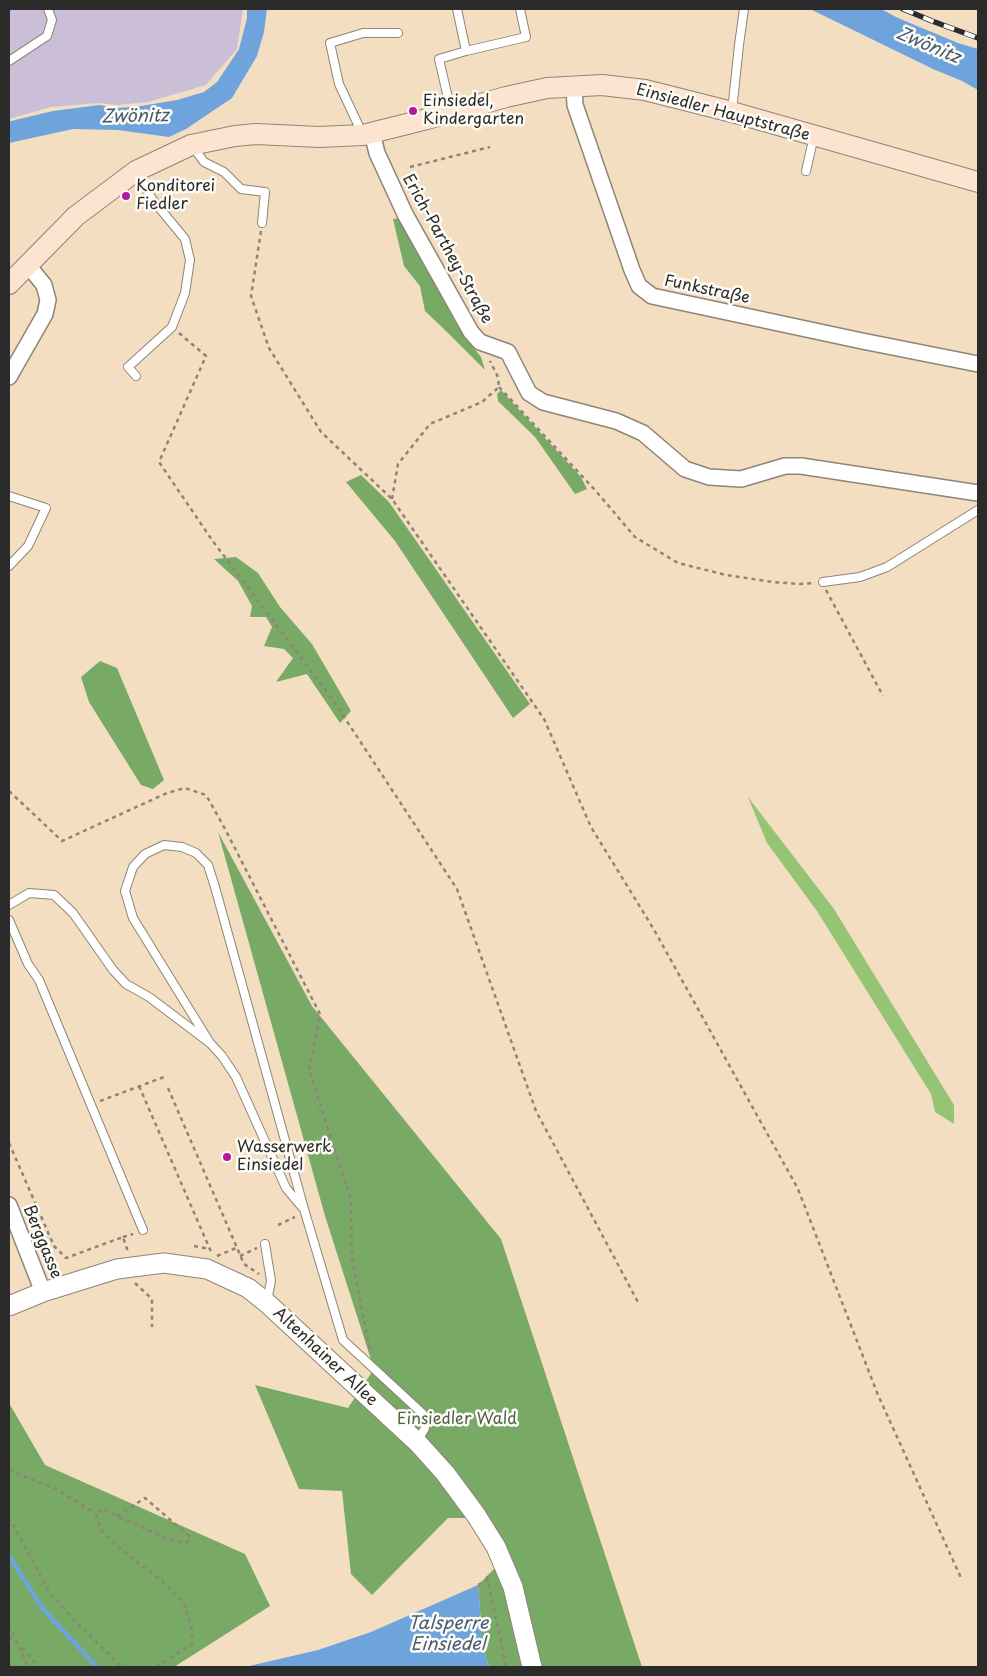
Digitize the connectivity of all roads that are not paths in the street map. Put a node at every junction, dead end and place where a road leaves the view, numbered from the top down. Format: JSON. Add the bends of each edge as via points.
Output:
{"nodes":[{"id":1,"x":48,"y":9,"type":"edge"},
{"id":2,"x":457,"y":9,"type":"edge"},
{"id":3,"x":520,"y":9,"type":"edge"},
{"id":4,"x":744,"y":9,"type":"edge"},
{"id":5,"x":398,"y":33,"type":"dead end"},
{"id":6,"x":466,"y":51,"type":"junction"},
{"id":7,"x":9,"y":61,"type":"edge"},
{"id":8,"x":574,"y":86,"type":"junction"},
{"id":9,"x":452,"y":112,"type":"junction"},
{"id":10,"x":732,"y":112,"type":"junction"},
{"id":11,"x":368,"y":134,"type":"junction"},
{"id":12,"x":814,"y":136,"type":"junction"},
{"id":13,"x":191,"y":145,"type":"junction"},
{"id":14,"x":136,"y":170,"type":"junction"},
{"id":15,"x":806,"y":171,"type":"dead end"},
{"id":16,"x":978,"y":182,"type":"edge"},
{"id":17,"x":262,"y":222,"type":"road end"},
{"id":18,"x":27,"y":264,"type":"junction"},
{"id":19,"x":9,"y":284,"type":"edge"},
{"id":20,"x":978,"y":364,"type":"edge"},
{"id":21,"x":9,"y":376,"type":"edge"},
{"id":22,"x":136,"y":376,"type":"dead end"},
{"id":23,"x":978,"y":493,"type":"edge"},
{"id":24,"x":9,"y":496,"type":"edge"},
{"id":25,"x":978,"y":510,"type":"edge"},
{"id":26,"x":9,"y":566,"type":"edge"},
{"id":27,"x":823,"y":582,"type":"road end"},
{"id":28,"x":9,"y":905,"type":"edge"},
{"id":29,"x":9,"y":920,"type":"edge"},
{"id":30,"x":210,"y":1043,"type":"junction"},
{"id":31,"x":9,"y":1205,"type":"edge"},
{"id":32,"x":304,"y":1210,"type":"junction"},
{"id":33,"x":143,"y":1230,"type":"dead end"},
{"id":34,"x":265,"y":1244,"type":"road end"},
{"id":35,"x":43,"y":1292,"type":"junction"},
{"id":36,"x":267,"y":1303,"type":"junction"},
{"id":37,"x":9,"y":1306,"type":"edge"},
{"id":38,"x":418,"y":1442,"type":"junction"},
{"id":39,"x":532,"y":1667,"type":"edge"}],
"edges":[{"from":1,"to":7,"type":"lane","via":[[52,20],[47,36]]},
{"from":2,"to":6,"type":"lane"},
{"from":3,"to":6,"type":"lane","via":[[526,37]]},
{"from":4,"to":10,"type":"lane"},
{"from":5,"to":11,"type":"lane","via":[[363,32],[330,43],[339,84]]},
{"from":6,"to":9,"type":"lane","via":[[439,59]]},
{"from":8,"to":9,"type":"main road","name":"Einsiedler Hauptstraße","via":[[547,88]]},
{"from":8,"to":10,"type":"main road","name":"Einsiedler Hauptstraße","via":[[602,85],[646,90]]},
{"from":8,"to":20,"type":"street","name":"Funkstraße","via":[[575,105],[632,270],[639,286],[652,296]]},
{"from":9,"to":11,"type":"main road","name":"Einsiedler Hauptstraße"},
{"from":10,"to":12,"type":"main road","name":"Einsiedler Hauptstraße"},
{"from":11,"to":13,"type":"main road","name":"Einsiedler Hauptstraße","via":[[319,137],[256,134]]},
{"from":11,"to":23,"type":"street","name":"Erich-Parthey-Straße","via":[[405,214],[471,332],[480,342],[508,352],[529,393],[544,402],[616,421],[643,433],[684,469],[709,477],[741,479],[784,466],[802,466]]},
{"from":12,"to":15,"type":"lane"},
{"from":12,"to":16,"type":"main road","name":"Einsiedler Hauptstraße"},
{"from":13,"to":14,"type":"main road","name":"Einsiedler Hauptstraße"},
{"from":13,"to":17,"type":"lane","via":[[204,162],[224,172],[241,189],[265,192]]},
{"from":14,"to":18,"type":"main road","name":"Einsiedler Hauptstraße","via":[[76,216]]},
{"from":14,"to":22,"type":"lane","via":[[152,199],[185,239],[190,260],[185,293],[172,328],[128,367]]},
{"from":18,"to":19,"type":"main road","name":"Einsiedler Hauptstraße"},
{"from":18,"to":21,"type":"street","via":[[44,285],[48,300],[45,314]]},
{"from":24,"to":26,"type":"lane","via":[[46,508],[28,546]]},
{"from":25,"to":27,"type":"lane","via":[[887,567],[860,577]]},
{"from":28,"to":30,"type":"lane","via":[[29,893],[54,895],[73,913],[126,984]]},
{"from":29,"to":33,"type":"lane","via":[[28,964],[39,980]]},
{"from":30,"to":32,"type":"lane","via":[[236,1077],[286,1188]]},
{"from":30,"to":32,"type":"lane","via":[[133,918],[126,891],[133,867],[145,854],[164,845],[196,852],[208,865]]},
{"from":31,"to":35,"type":"street","name":"Berggasse"},
{"from":32,"to":38,"type":"lane","via":[[343,1340],[423,1414],[425,1428]]},
{"from":34,"to":36,"type":"lane","via":[[271,1281]]},
{"from":35,"to":36,"type":"street","name":"Altenhainer Allee","via":[[117,1269],[164,1263],[207,1270],[248,1288]]},
{"from":35,"to":37,"type":"street","name":"Altenhainer Allee"},
{"from":36,"to":38,"type":"street","name":"Altenhainer Allee"},
{"from":38,"to":39,"type":"street","name":"Altenhainer Allee","via":[[476,1515],[496,1548],[513,1587]]}]}
